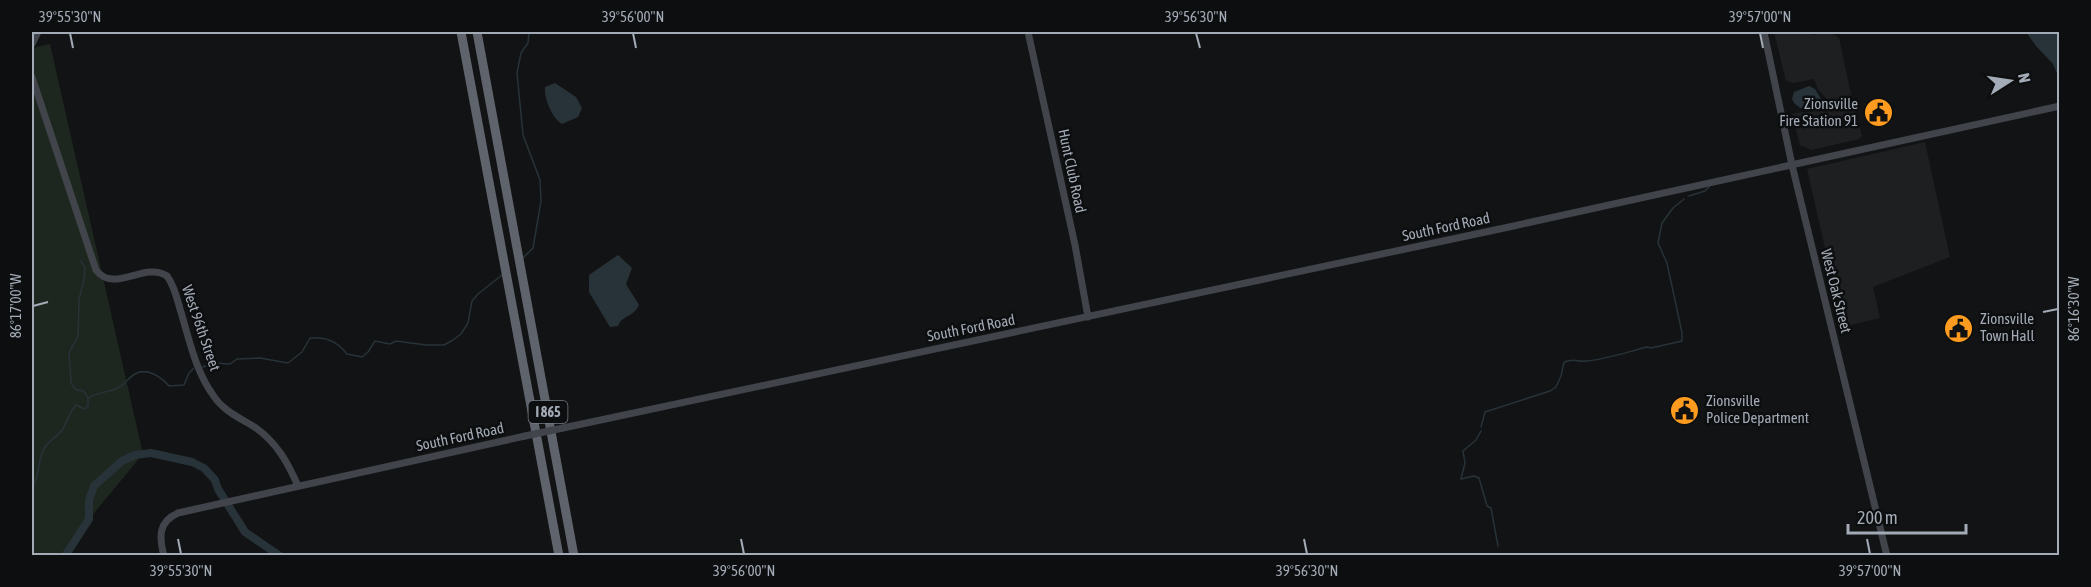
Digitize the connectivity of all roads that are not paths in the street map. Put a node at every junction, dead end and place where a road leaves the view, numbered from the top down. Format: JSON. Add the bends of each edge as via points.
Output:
{"nodes":[{"id":1,"x":38,"y":32,"type":"edge"},
{"id":2,"x":461,"y":32,"type":"edge"},
{"id":3,"x":477,"y":32,"type":"edge"},
{"id":4,"x":1028,"y":32,"type":"edge"},
{"id":5,"x":1764,"y":32,"type":"edge"},
{"id":6,"x":32,"y":44,"type":"edge"},
{"id":7,"x":32,"y":77,"type":"edge"},
{"id":8,"x":2060,"y":106,"type":"edge"},
{"id":9,"x":1792,"y":165,"type":"junction"},
{"id":10,"x":1088,"y":317,"type":"junction"},
{"id":11,"x":298,"y":486,"type":"junction"},
{"id":12,"x":164,"y":555,"type":"edge"},
{"id":13,"x":559,"y":555,"type":"edge"},
{"id":14,"x":574,"y":555,"type":"edge"},
{"id":15,"x":1887,"y":555,"type":"edge"}],
"edges":[{"from":1,"to":6,"type":"main road"},
{"from":2,"to":13,"type":"highway","number":"I 865"},
{"from":3,"to":14,"type":"highway","number":"I 865"},
{"from":4,"to":10,"type":"main road","name":"Hunt Club Road"},
{"from":5,"to":9,"type":"main road","name":"West Oak Street"},
{"from":7,"to":11,"type":"main road","name":"West 96th Street","via":[[96,270],[109,279],[155,271],[167,276],[213,396],[274,444]]},
{"from":8,"to":9,"type":"main road","name":"South Ford Road"},
{"from":9,"to":10,"type":"main road","name":"South Ford Road"},
{"from":9,"to":15,"type":"main road","name":"West Oak Street"},
{"from":10,"to":11,"type":"main road","name":"South Ford Road","bridge":true},
{"from":11,"to":12,"type":"main road","name":"South Ford Road","via":[[170,517],[164,522],[159,540]]}]}
